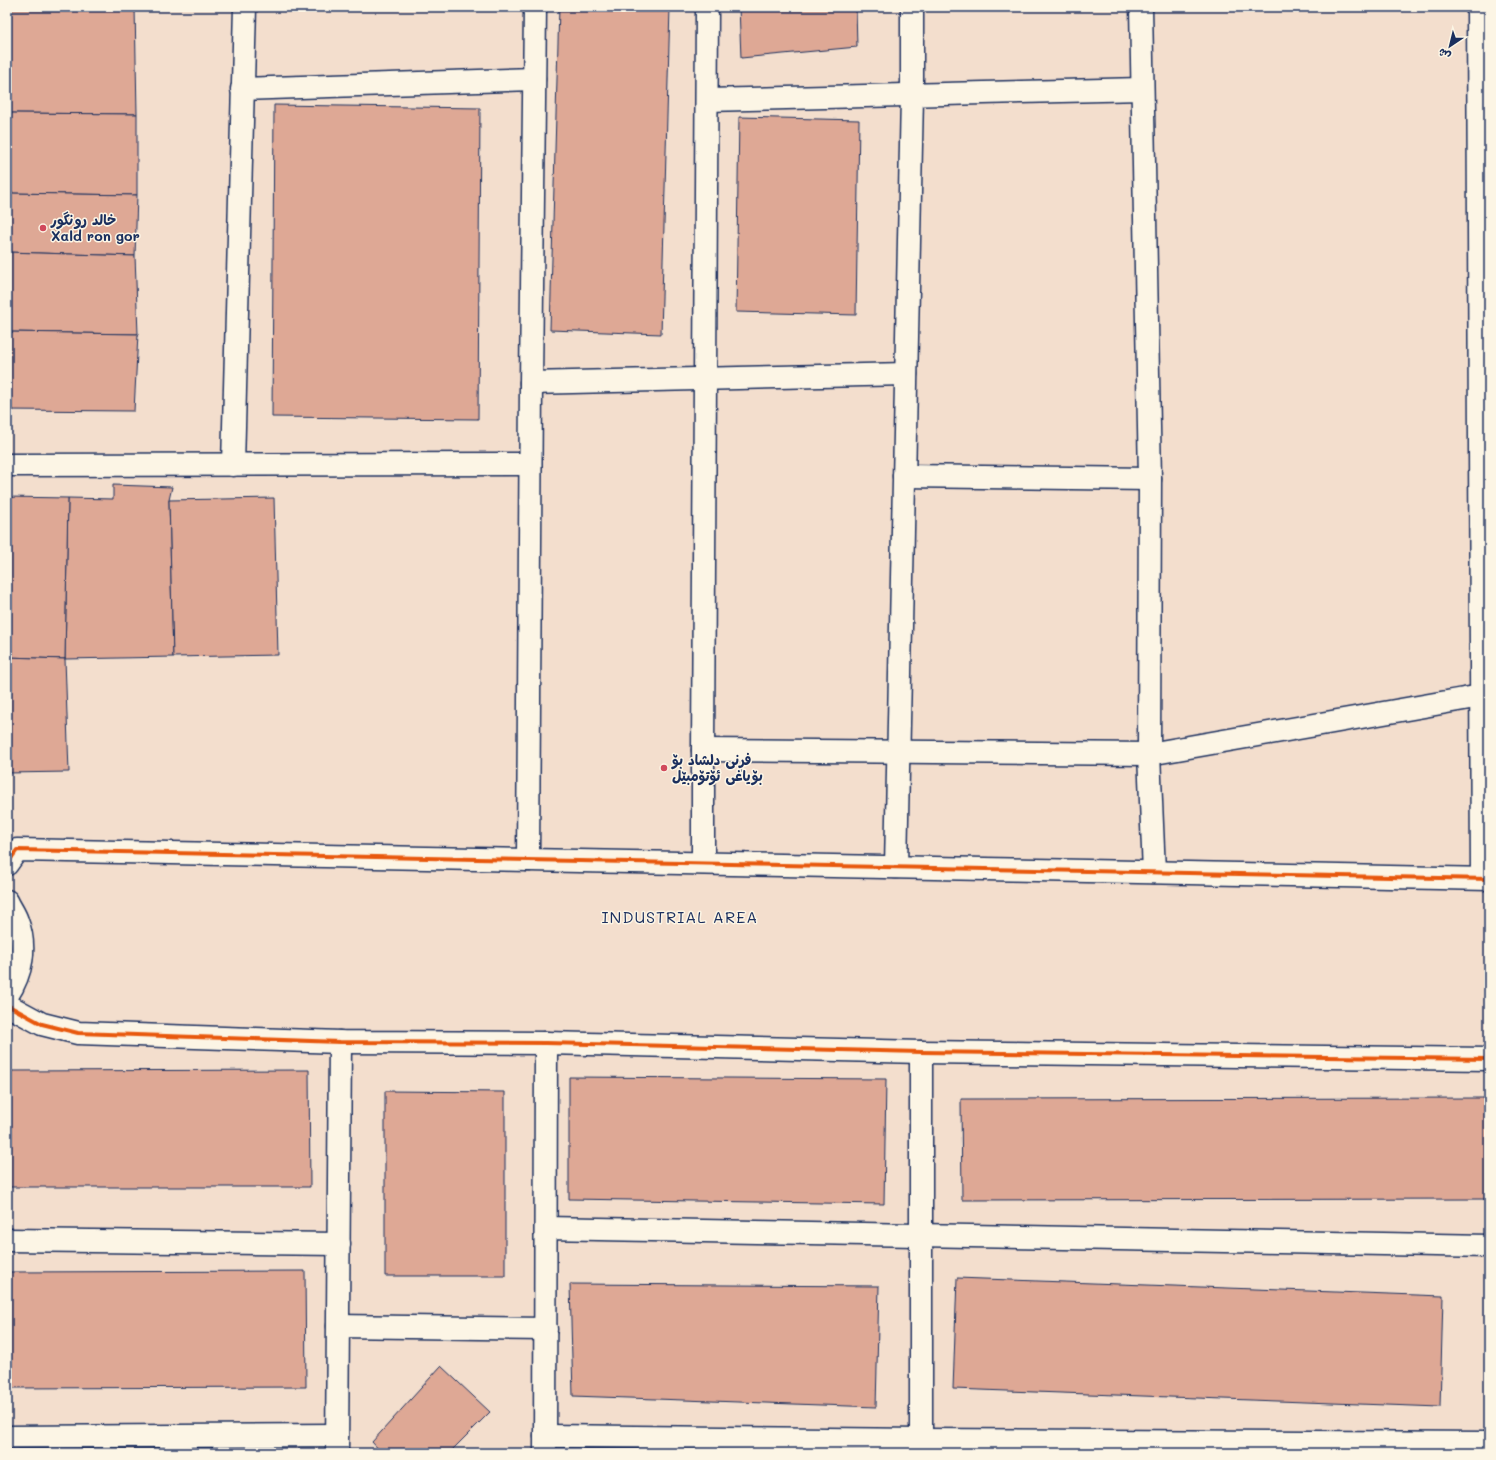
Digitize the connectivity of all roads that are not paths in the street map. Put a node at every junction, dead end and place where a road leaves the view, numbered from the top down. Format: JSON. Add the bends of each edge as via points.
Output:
{"nodes":[{"id":1,"x":245,"y":7,"type":"edge"},
{"id":2,"x":535,"y":7,"type":"edge"},
{"id":3,"x":707,"y":7,"type":"edge"},
{"id":4,"x":912,"y":7,"type":"edge"},
{"id":5,"x":1141,"y":7,"type":"edge"},
{"id":6,"x":1478,"y":7,"type":"edge"},
{"id":7,"x":534,"y":79,"type":"junction"},
{"id":8,"x":242,"y":89,"type":"junction"},
{"id":9,"x":1142,"y":89,"type":"junction"},
{"id":10,"x":912,"y":96,"type":"junction"},
{"id":11,"x":706,"y":100,"type":"junction"},
{"id":12,"x":906,"y":374,"type":"junction"},
{"id":13,"x":705,"y":379,"type":"junction"},
{"id":14,"x":531,"y":383,"type":"junction"},
{"id":15,"x":530,"y":464,"type":"junction"},
{"id":16,"x":7,"y":465,"type":"edge"},
{"id":17,"x":233,"y":465,"type":"junction"},
{"id":18,"x":904,"y":476,"type":"junction"},
{"id":19,"x":1150,"y":479,"type":"junction"},
{"id":20,"x":1481,"y":696,"type":"junction"},
{"id":21,"x":702,"y":750,"type":"junction"},
{"id":22,"x":899,"y":752,"type":"junction"},
{"id":23,"x":1149,"y":754,"type":"junction"},
{"id":24,"x":528,"y":860,"type":"junction"},
{"id":25,"x":703,"y":863,"type":"junction"},
{"id":26,"x":7,"y":864,"type":"edge"},
{"id":27,"x":896,"y":867,"type":"junction"},
{"id":28,"x":1154,"y":872,"type":"junction"},
{"id":29,"x":1486,"y":878,"type":"edge"},
{"id":30,"x":7,"y":901,"type":"edge"},
{"id":31,"x":7,"y":996,"type":"edge"},
{"id":32,"x":7,"y":1005,"type":"edge"},
{"id":33,"x":340,"y":1042,"type":"junction"},
{"id":34,"x":546,"y":1043,"type":"junction"},
{"id":35,"x":921,"y":1052,"type":"junction"},
{"id":36,"x":1489,"y":1059,"type":"edge"},
{"id":37,"x":546,"y":1228,"type":"junction"},
{"id":38,"x":921,"y":1235,"type":"junction"},
{"id":39,"x":7,"y":1240,"type":"edge"},
{"id":40,"x":339,"y":1244,"type":"junction"},
{"id":41,"x":1489,"y":1246,"type":"edge"},
{"id":42,"x":338,"y":1326,"type":"junction"},
{"id":43,"x":546,"y":1329,"type":"junction"},
{"id":44,"x":7,"y":1437,"type":"edge"},
{"id":45,"x":1489,"y":1442,"type":"edge"},
{"id":46,"x":337,"y":1444,"type":"edge"},
{"id":47,"x":545,"y":1444,"type":"edge"},
{"id":48,"x":921,"y":1446,"type":"edge"},
{"id":49,"x":1098,"y":1447,"type":"edge"},
{"id":50,"x":1294,"y":1447,"type":"edge"}],
"edges":[{"from":1,"to":8,"type":"street"},
{"from":2,"to":7,"type":"street"},
{"from":3,"to":11,"type":"street"},
{"from":4,"to":10,"type":"street"},
{"from":5,"to":9,"type":"street"},
{"from":6,"to":20,"type":"street"},
{"from":7,"to":8,"type":"street"},
{"from":7,"to":14,"type":"street"},
{"from":8,"to":17,"type":"street"},
{"from":9,"to":10,"type":"street"},
{"from":9,"to":19,"type":"street"},
{"from":10,"to":11,"type":"street"},
{"from":10,"to":12,"type":"street"},
{"from":11,"to":13,"type":"street"},
{"from":12,"to":13,"type":"street"},
{"from":12,"to":18,"type":"street"},
{"from":13,"to":14,"type":"street"},
{"from":13,"to":21,"type":"street"},
{"from":14,"to":15,"type":"street"},
{"from":15,"to":17,"type":"street"},
{"from":15,"to":24,"type":"street"},
{"from":16,"to":17,"type":"street"},
{"from":18,"to":19,"type":"street"},
{"from":18,"to":22,"type":"street"},
{"from":19,"to":23,"type":"street"},
{"from":20,"to":23,"type":"street"},
{"from":20,"to":29,"type":"street"},
{"from":21,"to":22,"type":"street"},
{"from":21,"to":25,"type":"street"},
{"from":22,"to":23,"type":"street"},
{"from":22,"to":27,"type":"street"},
{"from":23,"to":28,"type":"street"},
{"from":24,"to":25,"type":"street"},
{"from":24,"to":26,"type":"street","via":[[17,850]]},
{"from":25,"to":27,"type":"street"},
{"from":27,"to":28,"type":"street"},
{"from":28,"to":29,"type":"street"},
{"from":30,"to":31,"type":"street","via":[[17,920],[23,941],[21,963],[15,984]]},
{"from":32,"to":33,"type":"street","via":[[42,1024],[78,1033]]},
{"from":33,"to":34,"type":"street"},
{"from":33,"to":40,"type":"street"},
{"from":34,"to":35,"type":"street"},
{"from":34,"to":37,"type":"street"},
{"from":35,"to":36,"type":"street"},
{"from":35,"to":38,"type":"street"},
{"from":37,"to":38,"type":"street"},
{"from":37,"to":43,"type":"street"},
{"from":38,"to":41,"type":"street"},
{"from":38,"to":48,"type":"street"},
{"from":39,"to":40,"type":"street"},
{"from":40,"to":42,"type":"street"},
{"from":42,"to":43,"type":"street"},
{"from":42,"to":46,"type":"street"},
{"from":43,"to":47,"type":"street"},
{"from":44,"to":46,"type":"street"},
{"from":45,"to":50,"type":"street"},
{"from":47,"to":48,"type":"street"},
{"from":48,"to":49,"type":"street"},
{"from":49,"to":50,"type":"street"}]}
